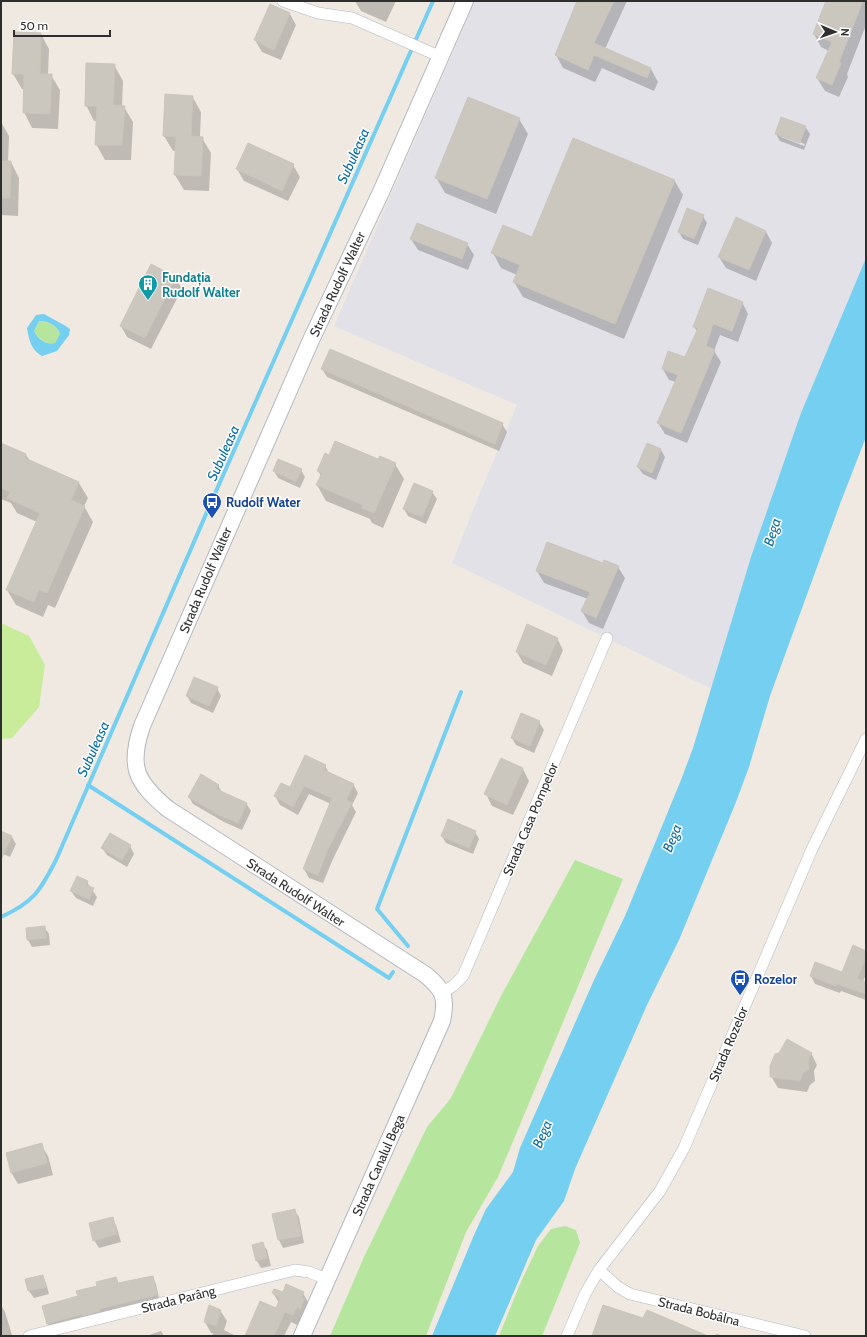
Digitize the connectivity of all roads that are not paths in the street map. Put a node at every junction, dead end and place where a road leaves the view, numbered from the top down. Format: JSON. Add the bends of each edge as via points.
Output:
{"nodes":[{"id":1,"x":283,"y":1,"type":"edge"},
{"id":2,"x":465,"y":1,"type":"edge"},
{"id":3,"x":441,"y":57,"type":"junction"},
{"id":4,"x":607,"y":638,"type":"dead end"},
{"id":5,"x":866,"y":739,"type":"edge"},
{"id":6,"x":443,"y":992,"type":"junction"},
{"id":7,"x":599,"y":1270,"type":"junction"},
{"id":8,"x":327,"y":1279,"type":"junction"},
{"id":9,"x":63,"y":1332,"type":"edge"},
{"id":10,"x":29,"y":1336,"type":"edge"},
{"id":11,"x":302,"y":1336,"type":"edge"},
{"id":12,"x":567,"y":1336,"type":"edge"},
{"id":13,"x":806,"y":1336,"type":"edge"}],
"edges":[{"from":1,"to":3,"type":"street","via":[[318,13],[352,18]]},
{"from":2,"to":3,"type":"street","name":"Strada Rudolf Walter"},
{"from":3,"to":6,"type":"street","name":"Strada Rudolf Walter","via":[[381,192],[310,340],[224,537],[142,726],[136,744],[135,760],[143,785],[168,809],[426,975]]},
{"from":4,"to":6,"type":"street","name":"Strada Casa Pompelor","via":[[463,976]]},
{"from":5,"to":7,"type":"street","name":"Strada Rozelor","via":[[812,850],[684,1148],[660,1191]]},
{"from":6,"to":8,"type":"street","name":"Strada Canalul Bega","via":[[445,1006],[442,1021]]},
{"from":7,"to":12,"type":"street","name":"Strada Rozelor","via":[[585,1294]]},
{"from":7,"to":13,"type":"street","name":"Strada Bobâlna","via":[[630,1294]]},
{"from":8,"to":9,"type":"street","name":"Strada Parâng","via":[[309,1272],[294,1270]]},
{"from":8,"to":11,"type":"street","name":"Strada Canalul Bega"},
{"from":9,"to":10,"type":"street","name":"Strada Parâng"}]}
